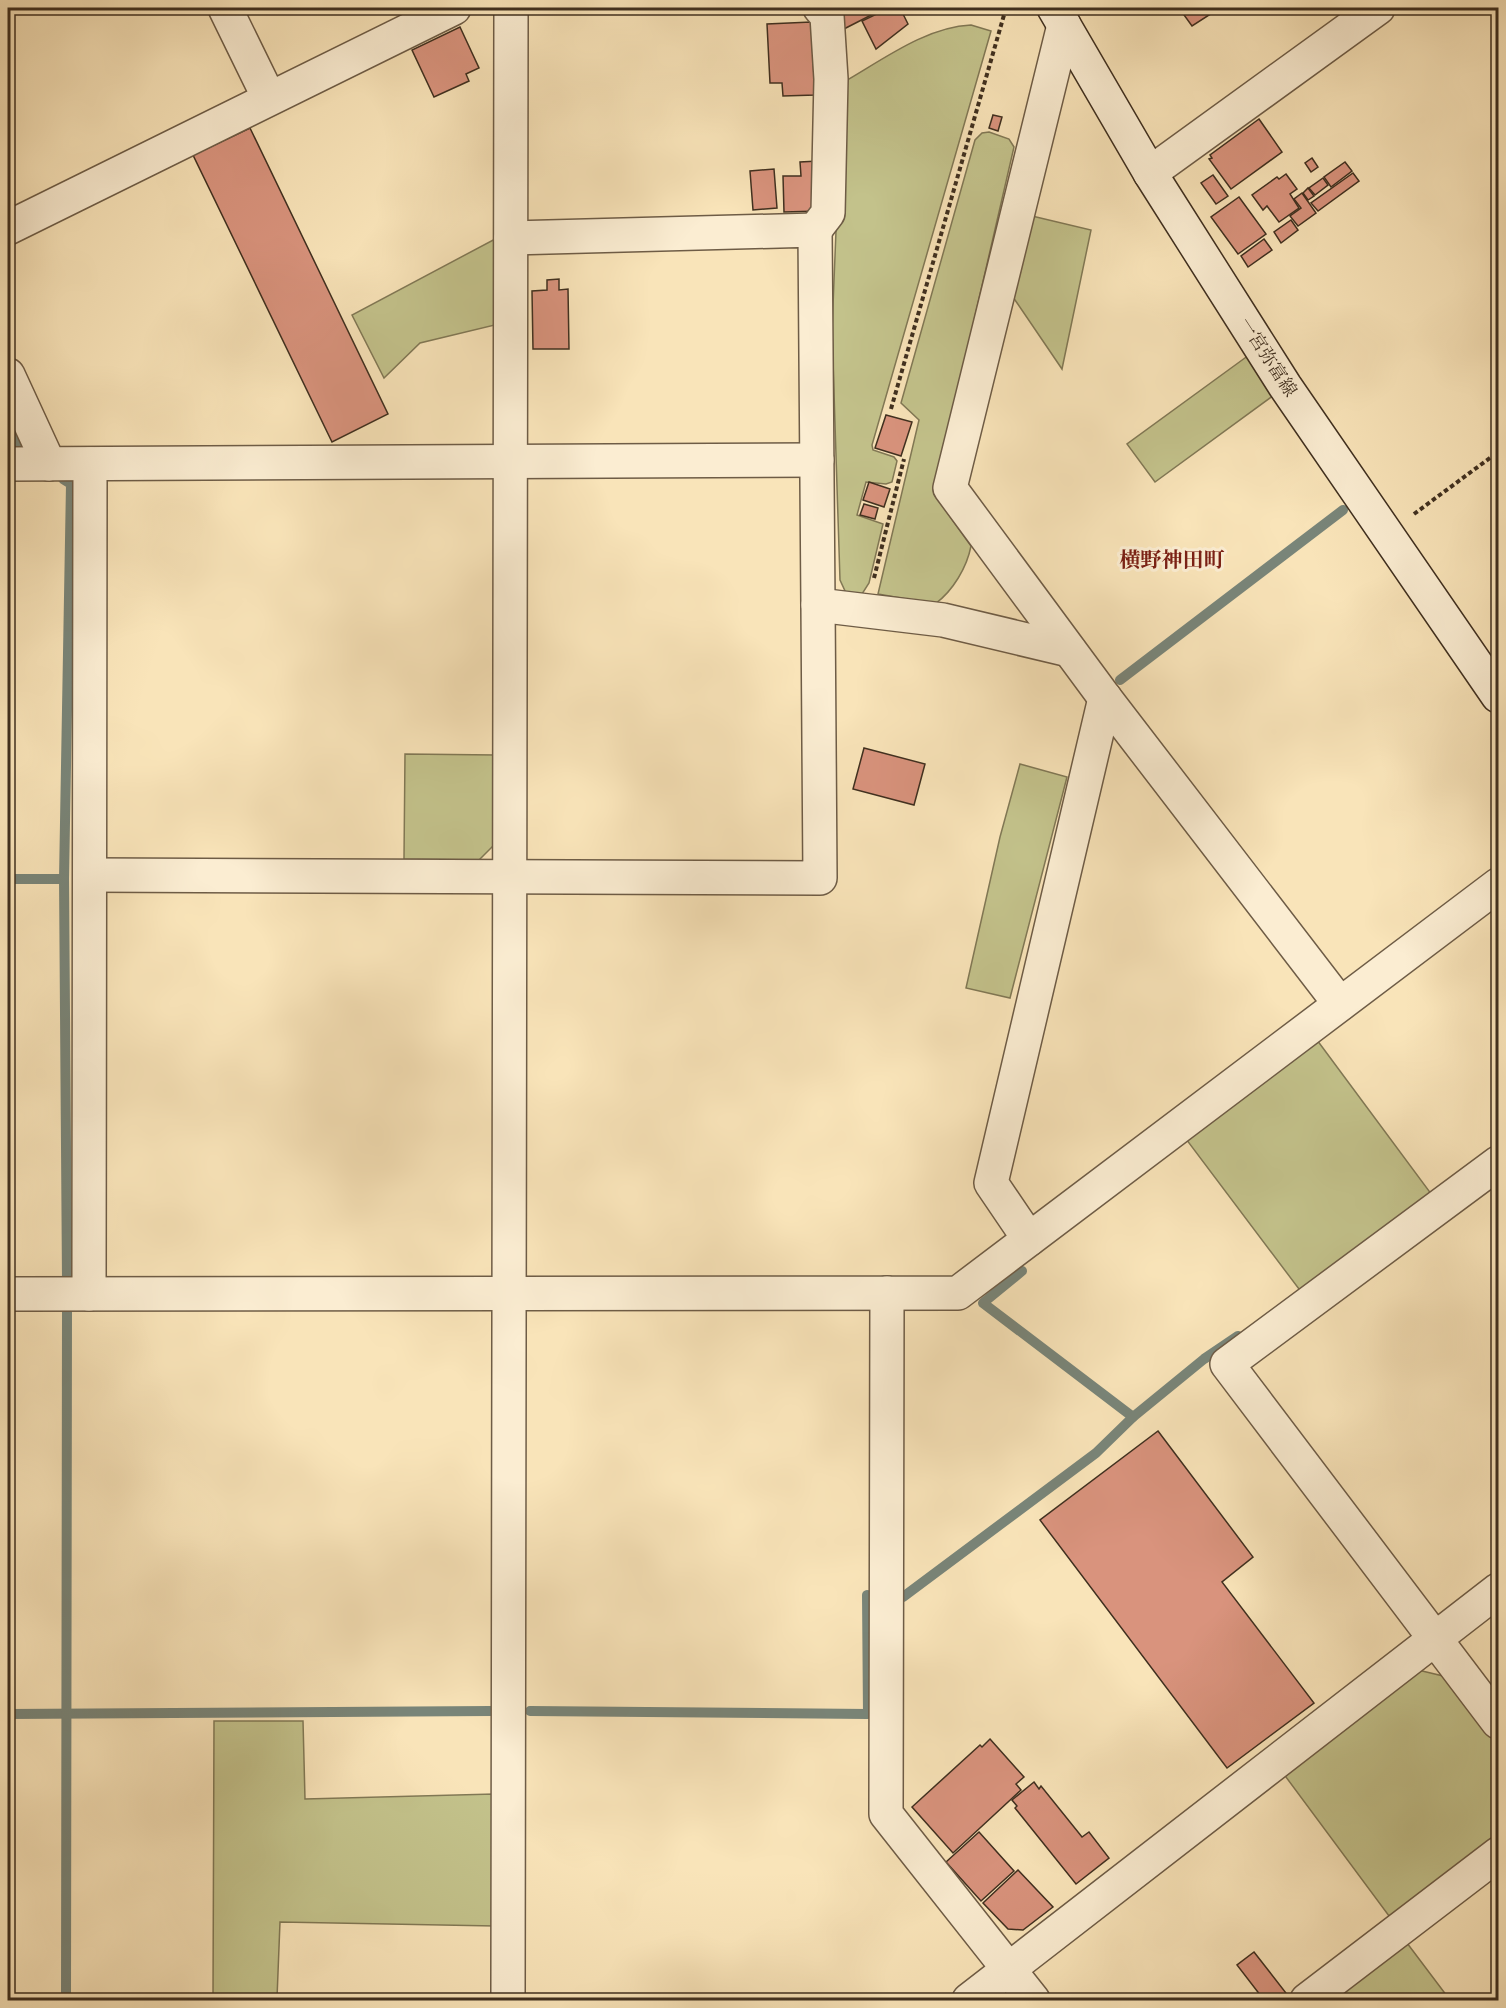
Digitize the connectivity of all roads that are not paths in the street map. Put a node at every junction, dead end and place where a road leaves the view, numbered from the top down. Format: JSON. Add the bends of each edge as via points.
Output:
{"nodes":[{"id":1,"x":225,"y":8,"type":"edge"},
{"id":2,"x":454,"y":8,"type":"edge"},
{"id":3,"x":511,"y":8,"type":"edge"},
{"id":4,"x":820,"y":8,"type":"edge"},
{"id":5,"x":1378,"y":8,"type":"edge"},
{"id":6,"x":1059,"y":16,"type":"edge"},
{"id":7,"x":269,"y":98,"type":"junction"},
{"id":8,"x":1150,"y":173,"type":"junction"},
{"id":9,"x":8,"y":228,"type":"edge"},
{"id":10,"x":815,"y":230,"type":"junction"},
{"id":11,"x":511,"y":238,"type":"junction"},
{"id":12,"x":8,"y":375,"type":"edge"},
{"id":13,"x":817,"y":460,"type":"junction"},
{"id":14,"x":510,"y":462,"type":"junction"},
{"id":15,"x":8,"y":464,"type":"edge"},
{"id":16,"x":49,"y":464,"type":"junction"},
{"id":17,"x":90,"y":464,"type":"junction"},
{"id":18,"x":818,"y":605,"type":"junction"},
{"id":19,"x":1069,"y":650,"type":"junction"},
{"id":20,"x":1498,"y":696,"type":"edge"},
{"id":21,"x":1105,"y":698,"type":"junction"},
{"id":22,"x":90,"y":875,"type":"junction"},
{"id":23,"x":510,"y":877,"type":"junction"},
{"id":24,"x":1498,"y":885,"type":"edge"},
{"id":25,"x":1340,"y":1004,"type":"junction"},
{"id":26,"x":1498,"y":1164,"type":"edge"},
{"id":27,"x":1029,"y":1239,"type":"junction"},
{"id":28,"x":89,"y":1293,"type":"junction"},
{"id":29,"x":887,"y":1293,"type":"junction"},
{"id":30,"x":8,"y":1294,"type":"edge"},
{"id":31,"x":509,"y":1294,"type":"junction"},
{"id":32,"x":1498,"y":1590,"type":"edge"},
{"id":33,"x":1434,"y":1640,"type":"junction"},
{"id":34,"x":1498,"y":1722,"type":"edge"},
{"id":35,"x":1498,"y":1854,"type":"edge"},
{"id":36,"x":1008,"y":1971,"type":"junction"},
{"id":37,"x":508,"y":2001,"type":"edge"},
{"id":38,"x":969,"y":2001,"type":"edge"},
{"id":39,"x":1033,"y":2001,"type":"edge"},
{"id":40,"x":1307,"y":2001,"type":"edge"}],
"edges":[{"from":1,"to":7,"type":"street"},
{"from":2,"to":7,"type":"street"},
{"from":3,"to":11,"type":"street"},
{"from":4,"to":10,"type":"street","via":[[828,15],[831,79],[829,202],[828,213]]},
{"from":5,"to":8,"type":"street"},
{"from":6,"to":8,"type":"street","name":"一宮弥富線"},
{"from":6,"to":19,"type":"street","via":[[950,488]]},
{"from":7,"to":9,"type":"street"},
{"from":8,"to":20,"type":"street","name":"一宮弥富線","via":[[1285,386]]},
{"from":10,"to":11,"type":"street"},
{"from":10,"to":13,"type":"street"},
{"from":11,"to":14,"type":"street"},
{"from":12,"to":16,"type":"street"},
{"from":13,"to":14,"type":"street"},
{"from":13,"to":18,"type":"street"},
{"from":14,"to":17,"type":"street"},
{"from":14,"to":23,"type":"street"},
{"from":15,"to":16,"type":"street"},
{"from":16,"to":17,"type":"street"},
{"from":17,"to":22,"type":"street"},
{"from":18,"to":19,"type":"street","via":[[943,620]]},
{"from":18,"to":23,"type":"street","via":[[820,878]]},
{"from":19,"to":21,"type":"street"},
{"from":21,"to":25,"type":"street"},
{"from":21,"to":27,"type":"street","via":[[991,1182]]},
{"from":22,"to":23,"type":"street"},
{"from":22,"to":28,"type":"street"},
{"from":23,"to":31,"type":"street"},
{"from":24,"to":25,"type":"street"},
{"from":25,"to":27,"type":"street"},
{"from":26,"to":33,"type":"street","via":[[1227,1364]]},
{"from":27,"to":29,"type":"street","via":[[958,1293]]},
{"from":28,"to":30,"type":"street"},
{"from":28,"to":31,"type":"street"},
{"from":29,"to":31,"type":"street"},
{"from":29,"to":36,"type":"street","via":[[886,1814]]},
{"from":31,"to":37,"type":"street"},
{"from":32,"to":33,"type":"street"},
{"from":33,"to":34,"type":"street"},
{"from":33,"to":36,"type":"street"},
{"from":35,"to":40,"type":"street"},
{"from":36,"to":38,"type":"street"},
{"from":36,"to":39,"type":"street"}]}
